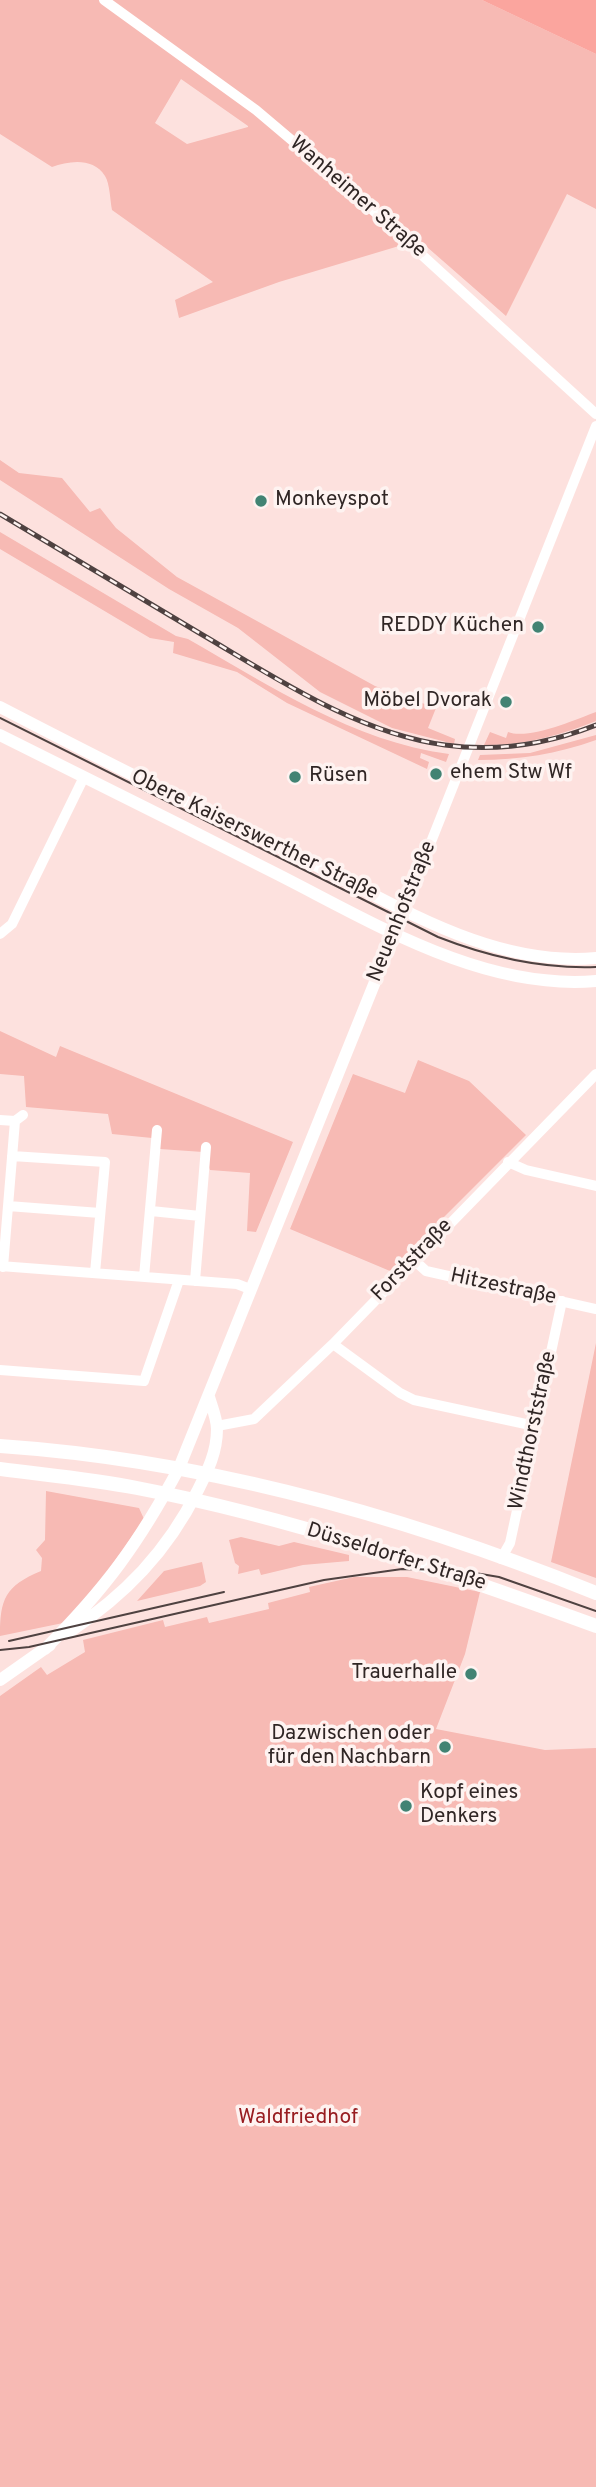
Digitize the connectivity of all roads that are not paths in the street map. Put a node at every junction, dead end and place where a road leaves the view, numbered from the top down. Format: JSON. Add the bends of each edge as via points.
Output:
{"nodes":[{"id":1,"x":104,"y":0,"type":"edge"},
{"id":2,"x":596,"y":414,"type":"edge"},
{"id":3,"x":596,"y":426,"type":"edge"},
{"id":4,"x":0,"y":707,"type":"edge"},
{"id":5,"x":0,"y":735,"type":"edge"},
{"id":6,"x":84,"y":777,"type":"junction"},
{"id":7,"x":404,"y":909,"type":"junction"},
{"id":8,"x":394,"y":932,"type":"junction"},
{"id":9,"x":0,"y":934,"type":"edge"},
{"id":10,"x":596,"y":958,"type":"edge"},
{"id":11,"x":596,"y":981,"type":"edge"},
{"id":12,"x":596,"y":1074,"type":"edge"},
{"id":13,"x":0,"y":1120,"type":"edge"},
{"id":14,"x":157,"y":1130,"type":"dead end"},
{"id":15,"x":206,"y":1147,"type":"dead end"},
{"id":16,"x":12,"y":1156,"type":"junction"},
{"id":17,"x":508,"y":1162,"type":"junction"},
{"id":18,"x":596,"y":1186,"type":"edge"},
{"id":19,"x":8,"y":1206,"type":"junction"},
{"id":20,"x":151,"y":1211,"type":"junction"},
{"id":21,"x":100,"y":1213,"type":"junction"},
{"id":22,"x":200,"y":1216,"type":"junction"},
{"id":23,"x":414,"y":1260,"type":"junction"},
{"id":24,"x":2,"y":1266,"type":"edge"},
{"id":25,"x":95,"y":1273,"type":"junction"},
{"id":26,"x":144,"y":1277,"type":"junction"},
{"id":27,"x":179,"y":1280,"type":"junction"},
{"id":28,"x":195,"y":1281,"type":"junction"},
{"id":29,"x":250,"y":1289,"type":"junction"},
{"id":30,"x":562,"y":1301,"type":"junction"},
{"id":31,"x":596,"y":1309,"type":"edge"},
{"id":32,"x":333,"y":1344,"type":"junction"},
{"id":33,"x":0,"y":1370,"type":"edge"},
{"id":34,"x":209,"y":1397,"type":"junction"},
{"id":35,"x":197,"y":1424,"type":"junction"},
{"id":36,"x":217,"y":1426,"type":"junction"},
{"id":37,"x":535,"y":1426,"type":"junction"},
{"id":38,"x":0,"y":1446,"type":"edge"},
{"id":39,"x":179,"y":1468,"type":"junction"},
{"id":40,"x":0,"y":1469,"type":"edge"},
{"id":41,"x":206,"y":1473,"type":"junction"},
{"id":42,"x":165,"y":1494,"type":"junction"},
{"id":43,"x":192,"y":1501,"type":"junction"},
{"id":44,"x":501,"y":1559,"type":"junction"},
{"id":45,"x":596,"y":1593,"type":"edge"},
{"id":46,"x":596,"y":1626,"type":"edge"},
{"id":47,"x":45,"y":1649,"type":"junction"},
{"id":48,"x":0,"y":1680,"type":"edge"}],
"edges":[{"from":1,"to":2,"type":"street","name":"Wanheimer Straße","via":[[209,75],[334,176]]},
{"from":3,"to":7,"type":"street","name":"Neuenhofstraße"},
{"from":4,"to":7,"type":"street","name":"Obere Kaiserswerther Straße","via":[[186,804]]},
{"from":5,"to":6,"type":"street","name":"Obere Kaiserswerther Straße"},
{"from":6,"to":8,"type":"street","name":"Obere Kaiserswerther Straße"},
{"from":6,"to":9,"type":"street","via":[[12,924]]},
{"from":7,"to":8,"type":"street","name":"Neuenhofstraße"},
{"from":7,"to":10,"type":"street","name":"Obere Kaiserswerther Straße","via":[[469,940],[503,950]]},
{"from":8,"to":11,"type":"street","name":"Obere Kaiserswerther Straße","via":[[459,961],[503,973]]},
{"from":8,"to":29,"type":"street","name":"Neuenhofstraße"},
{"from":12,"to":17,"type":"street","name":"Forststraße"},
{"from":13,"to":16,"type":"street","via":[[19,1118]]},
{"from":14,"to":20,"type":"street"},
{"from":15,"to":22,"type":"street"},
{"from":16,"to":19,"type":"street"},
{"from":16,"to":21,"type":"street","via":[[105,1162]]},
{"from":17,"to":18,"type":"street"},
{"from":17,"to":23,"type":"street","name":"Forststraße"},
{"from":19,"to":21,"type":"street"},
{"from":19,"to":24,"type":"street"},
{"from":20,"to":22,"type":"street"},
{"from":20,"to":26,"type":"street"},
{"from":21,"to":25,"type":"street"},
{"from":22,"to":28,"type":"street"},
{"from":23,"to":30,"type":"street","name":"Hitzestraße","via":[[426,1271]]},
{"from":23,"to":32,"type":"street","name":"Forststraße"},
{"from":24,"to":25,"type":"street"},
{"from":25,"to":26,"type":"street"},
{"from":26,"to":27,"type":"street"},
{"from":27,"to":28,"type":"street"},
{"from":27,"to":33,"type":"street","via":[[144,1381]]},
{"from":28,"to":29,"type":"street"},
{"from":29,"to":34,"type":"street","name":"Neuenhofstraße"},
{"from":30,"to":31,"type":"street","name":"Hitzestraße"},
{"from":30,"to":37,"type":"street","name":"Windthorststraße"},
{"from":32,"to":36,"type":"street","name":"Forststraße","via":[[254,1419]]},
{"from":32,"to":37,"type":"street","via":[[414,1400]]},
{"from":34,"to":35,"type":"street","name":"Neuenhofstraße"},
{"from":34,"to":36,"type":"street"},
{"from":35,"to":36,"type":"street"},
{"from":35,"to":39,"type":"street","name":"Neuenhofstraße"},
{"from":36,"to":41,"type":"street","via":[[214,1455]]},
{"from":37,"to":44,"type":"street","name":"Windthorststraße","via":[[510,1543]]},
{"from":38,"to":39,"type":"main road","name":"Düsseldorfer Straße"},
{"from":39,"to":41,"type":"main road","name":"Düsseldorfer Straße"},
{"from":39,"to":42,"type":"street","name":"Neuenhofstraße"},
{"from":40,"to":42,"type":"main road","name":"Düsseldorfer Straße"},
{"from":41,"to":43,"type":"street"},
{"from":41,"to":44,"type":"main road","name":"Düsseldorfer Straße","via":[[302,1495]]},
{"from":42,"to":43,"type":"main road","name":"Düsseldorfer Straße"},
{"from":42,"to":47,"type":"street","name":"Neuenhofstraße","via":[[111,1578]]},
{"from":43,"to":46,"type":"main road","name":"Düsseldorfer Straße","via":[[370,1547]]},
{"from":43,"to":47,"type":"street","via":[[167,1543],[138,1578]]},
{"from":44,"to":45,"type":"main road","name":"Düsseldorfer Straße"},
{"from":47,"to":48,"type":"street"}]}
